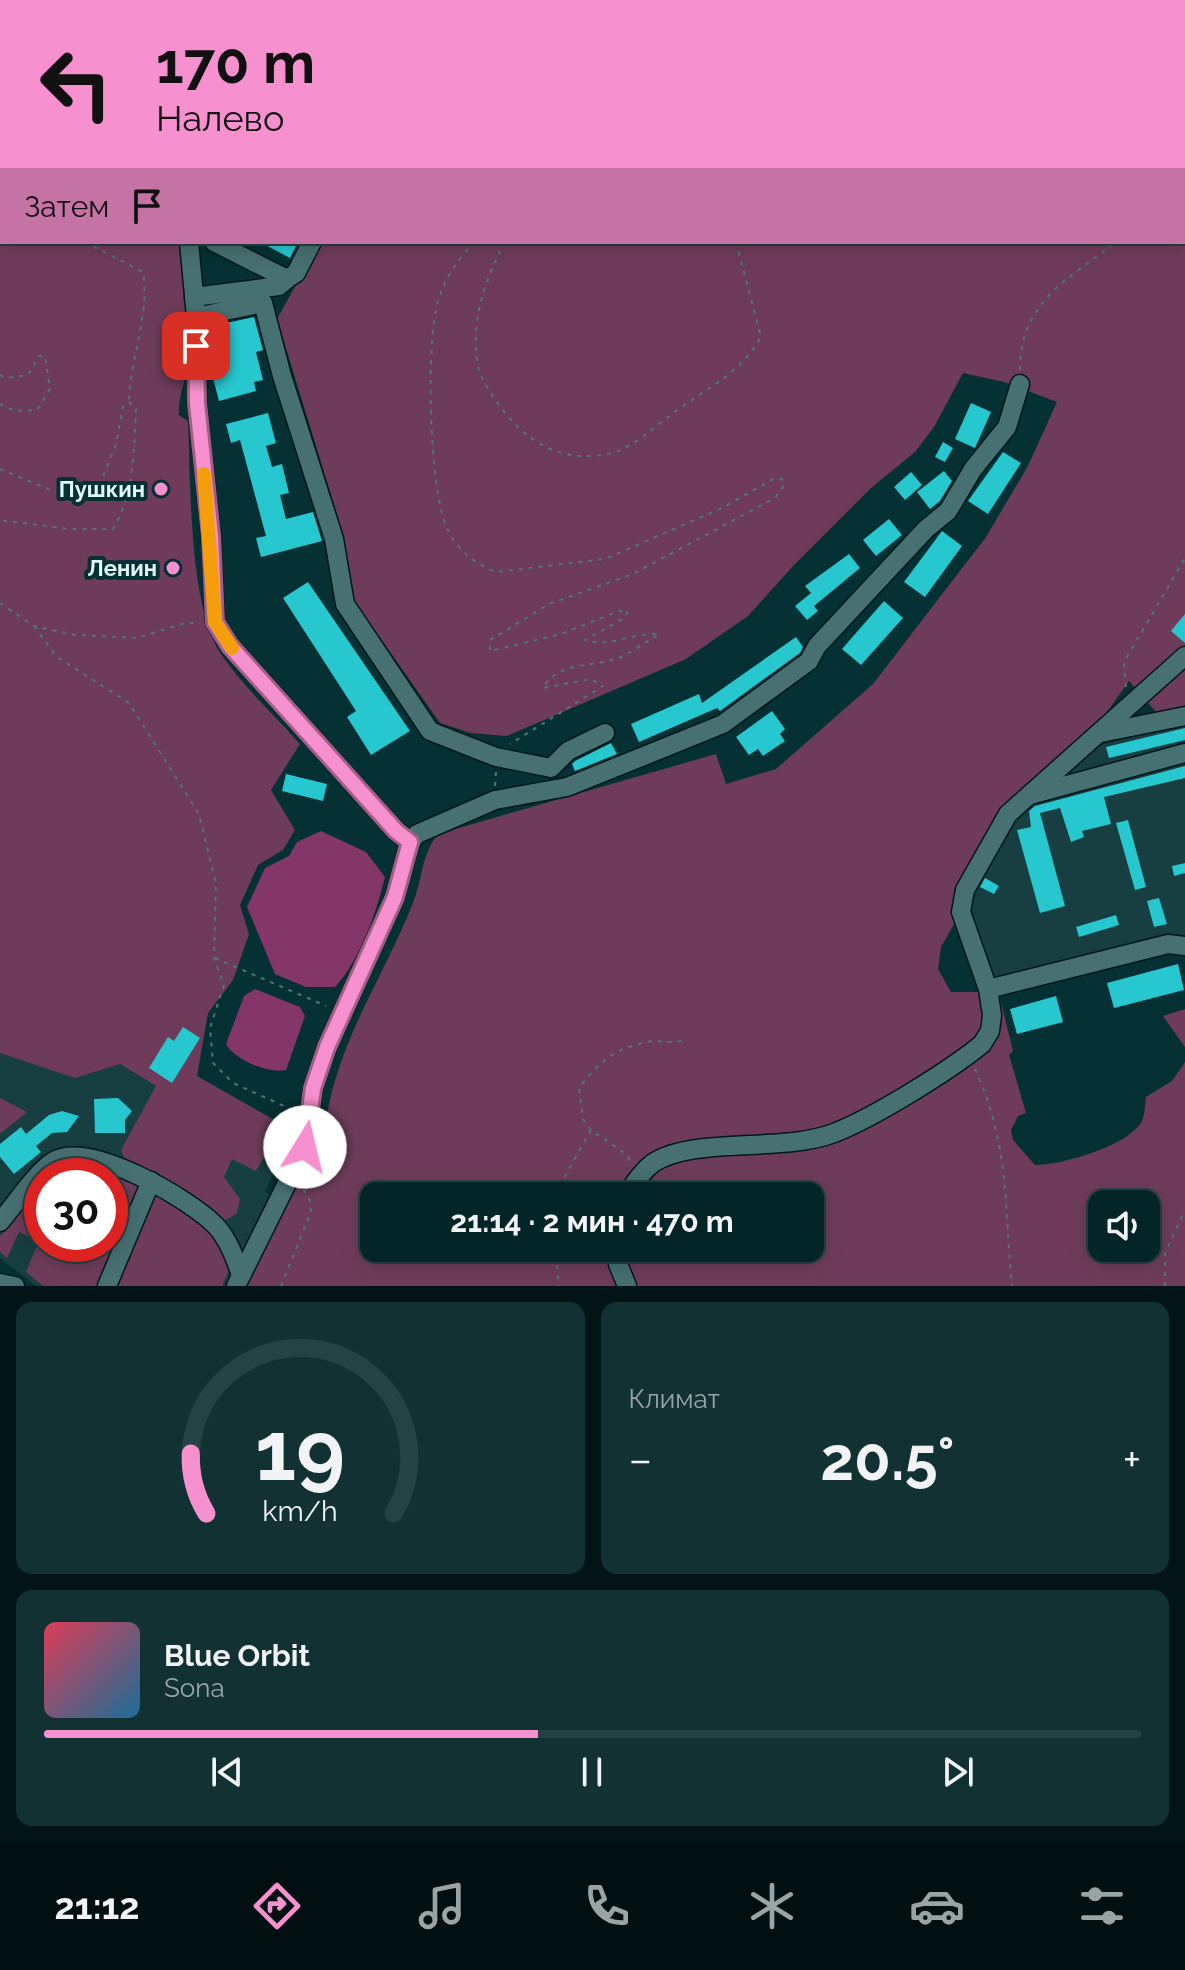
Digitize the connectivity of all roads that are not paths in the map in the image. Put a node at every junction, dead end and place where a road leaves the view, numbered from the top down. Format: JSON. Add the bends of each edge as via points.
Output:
{"nodes":[{"id":1,"x":189,"y":244,"type":"edge"},
{"id":2,"x":218,"y":244,"type":"edge"},
{"id":3,"x":311,"y":244,"type":"edge"},
{"id":4,"x":287,"y":279,"type":"junction"},
{"id":5,"x":194,"y":297,"type":"junction"},
{"id":6,"x":196,"y":317,"type":"junction"},
{"id":7,"x":1020,"y":384,"type":"road end"},
{"id":8,"x":1185,"y":656,"type":"edge"},
{"id":9,"x":1185,"y":677,"type":"edge"},
{"id":10,"x":1161,"y":678,"type":"junction"},
{"id":11,"x":1185,"y":716,"type":"edge"},
{"id":12,"x":605,"y":733,"type":"dead end"},
{"id":13,"x":1101,"y":733,"type":"junction"},
{"id":14,"x":1185,"y":753,"type":"edge"},
{"id":15,"x":551,"y":768,"type":"junction"},
{"id":16,"x":567,"y":787,"type":"junction"},
{"id":17,"x":1028,"y":794,"type":"junction"},
{"id":18,"x":410,"y":842,"type":"junction"},
{"id":19,"x":1185,"y":946,"type":"edge"},
{"id":20,"x":988,"y":989,"type":"junction"},
{"id":21,"x":151,"y":1181,"type":"junction"},
{"id":22,"x":634,"y":1182,"type":"edge"},
{"id":23,"x":0,"y":1222,"type":"edge"},
{"id":24,"x":618,"y":1262,"type":"edge"},
{"id":25,"x":239,"y":1280,"type":"edge"},
{"id":26,"x":0,"y":1283,"type":"edge"},
{"id":27,"x":15,"y":1286,"type":"edge"},
{"id":28,"x":107,"y":1286,"type":"edge"},
{"id":29,"x":627,"y":1286,"type":"edge"}],
"edges":[{"from":1,"to":5,"type":"street"},
{"from":2,"to":4,"type":"street"},
{"from":3,"to":4,"type":"street","via":[[296,273]]},
{"from":4,"to":5,"type":"street","via":[[279,286]]},
{"from":5,"to":6,"type":"street"},
{"from":6,"to":15,"type":"street","via":[[263,303],[334,539],[345,604],[430,731],[496,757]]},
{"from":6,"to":18,"type":"street","via":[[197,403],[215,622],[230,646]]},
{"from":7,"to":16,"type":"street","via":[[1007,427],[948,511],[917,538],[809,661],[723,724]]},
{"from":8,"to":10,"type":"street"},
{"from":9,"to":10,"type":"street"},
{"from":10,"to":13,"type":"street"},
{"from":11,"to":13,"type":"street"},
{"from":12,"to":15,"type":"street","via":[[568,751]]},
{"from":13,"to":17,"type":"street"},
{"from":14,"to":17,"type":"street"},
{"from":15,"to":16,"type":"street"},
{"from":16,"to":18,"type":"street","via":[[495,800],[427,828]]},
{"from":17,"to":20,"type":"street","via":[[1008,814],[965,890],[961,912]]},
{"from":18,"to":25,"type":"street","via":[[395,897],[313,1088],[305,1147]]},
{"from":19,"to":20,"type":"street","via":[[1168,944]]},
{"from":20,"to":22,"type":"street","via":[[990,1031],[969,1055],[835,1133],[805,1142],[693,1151],[655,1162]]},
{"from":21,"to":23,"type":"street","via":[[96,1160],[54,1161]]},
{"from":21,"to":25,"type":"street","via":[[215,1225],[226,1239]]},
{"from":21,"to":28,"type":"street"},
{"from":24,"to":29,"type":"street"},
{"from":26,"to":27,"type":"street"}]}
